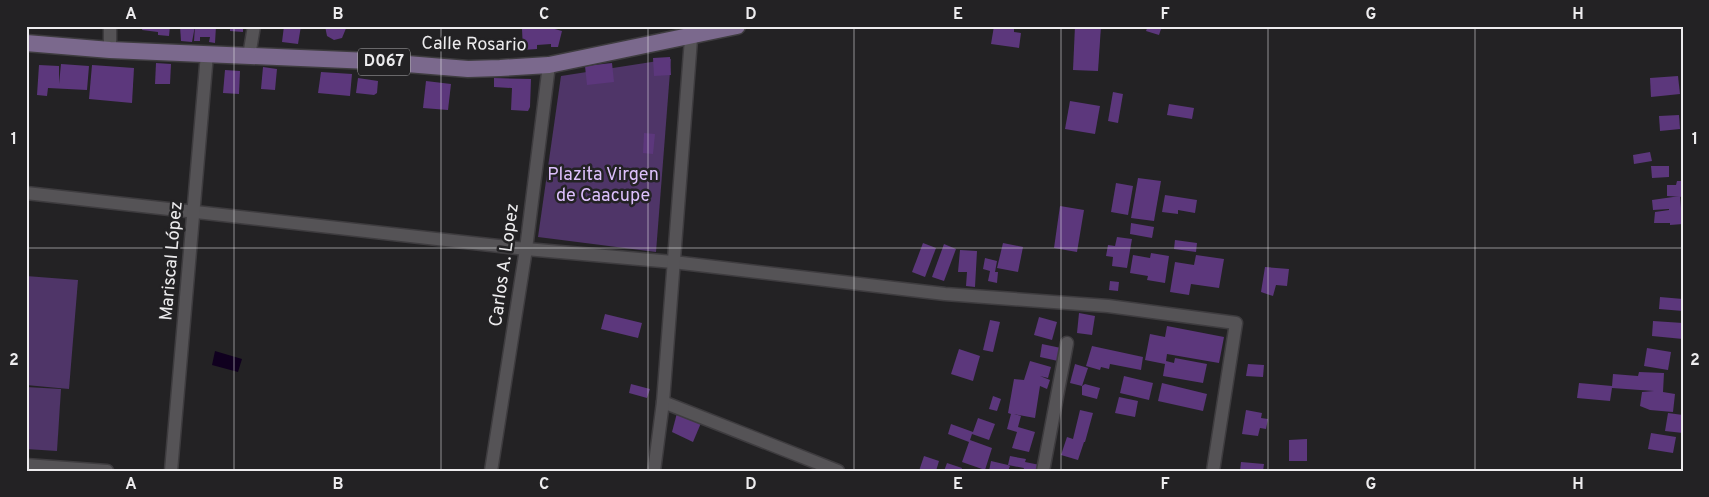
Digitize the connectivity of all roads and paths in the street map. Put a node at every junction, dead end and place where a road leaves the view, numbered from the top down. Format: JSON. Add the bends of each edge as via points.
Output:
{"nodes":[{"id":1,"x":110,"y":26,"type":"edge"},
{"id":2,"x":254,"y":26,"type":"edge"},
{"id":3,"x":737,"y":26,"type":"edge"},
{"id":4,"x":691,"y":31,"type":"edge"},
{"id":5,"x":26,"y":43,"type":"edge"},
{"id":6,"x":110,"y":50,"type":"junction"},
{"id":7,"x":207,"y":54,"type":"junction"},
{"id":8,"x":249,"y":56,"type":"junction"},
{"id":9,"x":549,"y":64,"type":"junction"},
{"id":10,"x":26,"y":193,"type":"edge"},
{"id":11,"x":194,"y":211,"type":"junction"},
{"id":12,"x":526,"y":249,"type":"junction"},
{"id":13,"x":673,"y":262,"type":"junction"},
{"id":14,"x":1068,"y":343,"type":"dead end"},
{"id":15,"x":663,"y":402,"type":"junction"},
{"id":16,"x":26,"y":465,"type":"edge"},
{"id":17,"x":107,"y":471,"type":"edge"},
{"id":18,"x":171,"y":471,"type":"edge"},
{"id":19,"x":491,"y":471,"type":"edge"},
{"id":20,"x":654,"y":471,"type":"edge"},
{"id":21,"x":837,"y":471,"type":"edge"},
{"id":22,"x":1042,"y":471,"type":"edge"},
{"id":23,"x":1213,"y":471,"type":"edge"}],
"edges":[{"from":1,"to":6,"type":"street"},
{"from":2,"to":8,"type":"street"},
{"from":3,"to":4,"type":"main road","name":"Calle Rosario","number":"D067"},
{"from":4,"to":9,"type":"main road","name":"Calle Rosario","number":"D067"},
{"from":4,"to":13,"type":"street"},
{"from":5,"to":6,"type":"main road","name":"Calle Rosario","number":"D067"},
{"from":6,"to":7,"type":"main road","name":"Calle Rosario","number":"D067"},
{"from":7,"to":8,"type":"main road","name":"Calle Rosario","number":"D067"},
{"from":7,"to":11,"type":"street","name":"Mariscal López"},
{"from":8,"to":9,"type":"main road","name":"Calle Rosario","number":"D067","via":[[468,68]]},
{"from":9,"to":12,"type":"street","name":"Carlos A. Lopez"},
{"from":10,"to":11,"type":"street"},
{"from":11,"to":12,"type":"street"},
{"from":11,"to":18,"type":"street","name":"Mariscal López"},
{"from":12,"to":13,"type":"street"},
{"from":12,"to":19,"type":"street","name":"Carlos A. Lopez"},
{"from":13,"to":15,"type":"street"},
{"from":13,"to":23,"type":"street","via":[[945,294],[1108,306],[1236,323]]},
{"from":14,"to":22,"type":"street"},
{"from":15,"to":20,"type":"street"},
{"from":15,"to":21,"type":"street"},
{"from":16,"to":17,"type":"street"}]}
